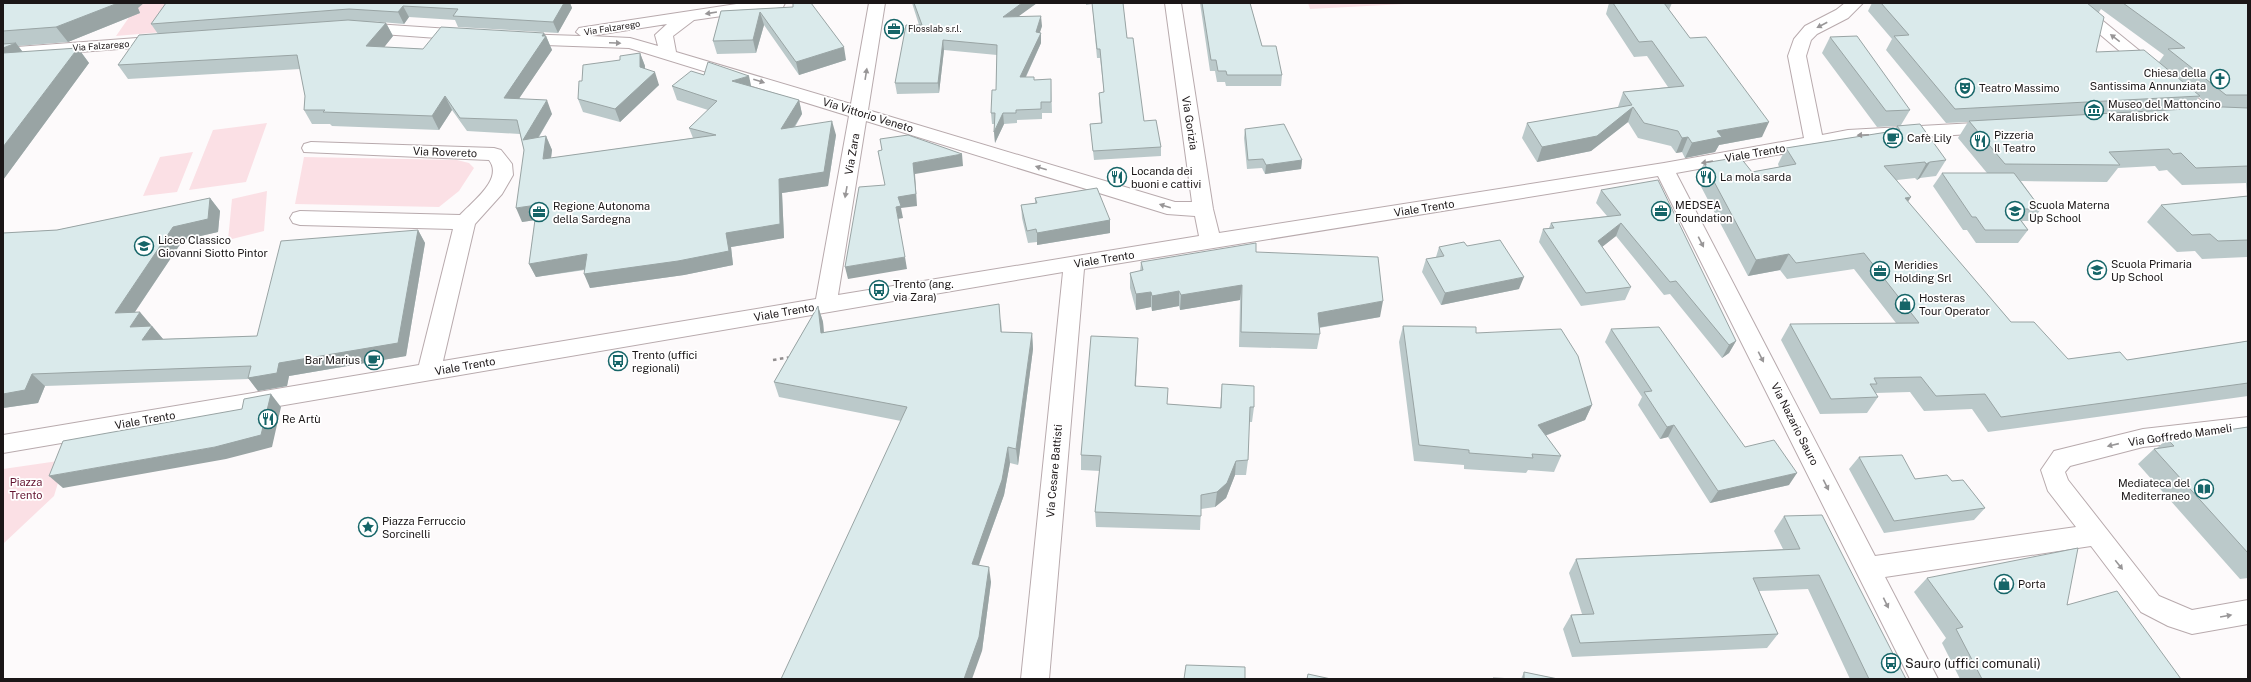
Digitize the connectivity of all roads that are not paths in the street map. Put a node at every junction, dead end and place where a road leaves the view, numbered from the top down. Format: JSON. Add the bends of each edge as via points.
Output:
{"nodes":[{"id":1,"x":778,"y":3,"type":"edge"},
{"id":2,"x":877,"y":3,"type":"edge"},
{"id":3,"x":1173,"y":3,"type":"edge"},
{"id":4,"x":1854,"y":3,"type":"edge"},
{"id":5,"x":2071,"y":3,"type":"edge"},
{"id":6,"x":689,"y":16,"type":"junction"},
{"id":7,"x":340,"y":28,"type":"edge"},
{"id":8,"x":478,"y":36,"type":"edge"},
{"id":9,"x":501,"y":38,"type":"edge"},
{"id":10,"x":181,"y":40,"type":"edge"},
{"id":11,"x":534,"y":40,"type":"junction"},
{"id":12,"x":3,"y":53,"type":"edge"},
{"id":13,"x":668,"y":53,"type":"junction"},
{"id":14,"x":859,"y":112,"type":"junction"},
{"id":15,"x":2187,"y":118,"type":"edge"},
{"id":16,"x":2008,"y":127,"type":"edge"},
{"id":17,"x":1814,"y":142,"type":"junction"},
{"id":18,"x":311,"y":148,"type":"dead end"},
{"id":19,"x":1664,"y":169,"type":"junction"},
{"id":20,"x":1203,"y":209,"type":"junction"},
{"id":21,"x":300,"y":218,"type":"dead end"},
{"id":22,"x":464,"y":222,"type":"junction"},
{"id":23,"x":1211,"y":242,"type":"junction"},
{"id":24,"x":1074,"y":263,"type":"junction"},
{"id":25,"x":826,"y":305,"type":"junction"},
{"id":26,"x":430,"y":372,"type":"junction"},
{"id":27,"x":2248,"y":426,"type":"edge"},
{"id":28,"x":3,"y":444,"type":"edge"},
{"id":29,"x":2095,"y":534,"type":"junction"},
{"id":30,"x":1869,"y":568,"type":"junction"},
{"id":31,"x":2248,"y":612,"type":"edge"},
{"id":32,"x":1035,"y":679,"type":"edge"},
{"id":33,"x":1924,"y":679,"type":"edge"}],
"edges":[{"from":1,"to":6,"type":"street","one_way":true},
{"from":14,"to":2,"type":"street","name":"Via Zara","one_way":true},
{"from":3,"to":20,"type":"street","name":"Via Gorizia"},
{"from":4,"to":17,"type":"street","one_way":true,"via":[[1842,14],[1811,30],[1803,38],[1797,56]]},
{"from":15,"to":5,"type":"street","one_way":true,"via":[[2217,117]]},
{"from":6,"to":11,"type":"street","name":"Via Falzarego"},
{"from":6,"to":13,"type":"street","via":[[664,35]]},
{"from":7,"to":8,"type":"street"},
{"from":9,"to":11,"type":"street","name":"Via Falzarego"},
{"from":10,"to":12,"type":"street","name":"Via Falzarego"},
{"from":11,"to":13,"type":"street","name":"Via Falzarego","one_way":true,"via":[[630,43]]},
{"from":13,"to":14,"type":"street","name":"Via Vittorio Veneto","one_way":true},
{"from":20,"to":14,"type":"street","name":"Via Vittorio Veneto","one_way":true,"via":[[1174,209]]},
{"from":14,"to":25,"type":"street","name":"Via Zara","one_way":true},
{"from":16,"to":17,"type":"street","name":"Viale Trento","one_way":true,"via":[[1848,136]]},
{"from":17,"to":19,"type":"street","name":"Viale Trento","one_way":true},
{"from":18,"to":22,"type":"street","name":"Via Rovereto","via":[[494,154],[502,164],[503,175],[495,190]]},
{"from":19,"to":23,"type":"street","name":"Viale Trento"},
{"from":19,"to":30,"type":"street","name":"Via Nazario Sauro","one_way":true},
{"from":20,"to":23,"type":"street","name":"Via Gorizia"},
{"from":21,"to":22,"type":"street"},
{"from":22,"to":26,"type":"street"},
{"from":23,"to":24,"type":"street","name":"Viale Trento"},
{"from":24,"to":25,"type":"street","name":"Viale Trento"},
{"from":24,"to":32,"type":"street","name":"Via Cesare Battisti"},
{"from":25,"to":26,"type":"street","name":"Viale Trento"},
{"from":26,"to":28,"type":"street","name":"Viale Trento"},
{"from":27,"to":29,"type":"street","name":"Via Goffredo Mameli","one_way":true,"via":[[2143,438],[2062,458],[2053,470],[2057,484]]},
{"from":29,"to":30,"type":"street"},
{"from":29,"to":31,"type":"street","name":"Via Goffredo Mameli","one_way":true,"via":[[2150,604],[2162,611],[2192,622]]},
{"from":30,"to":33,"type":"street","name":"Via Nazario Sauro","one_way":true}]}
